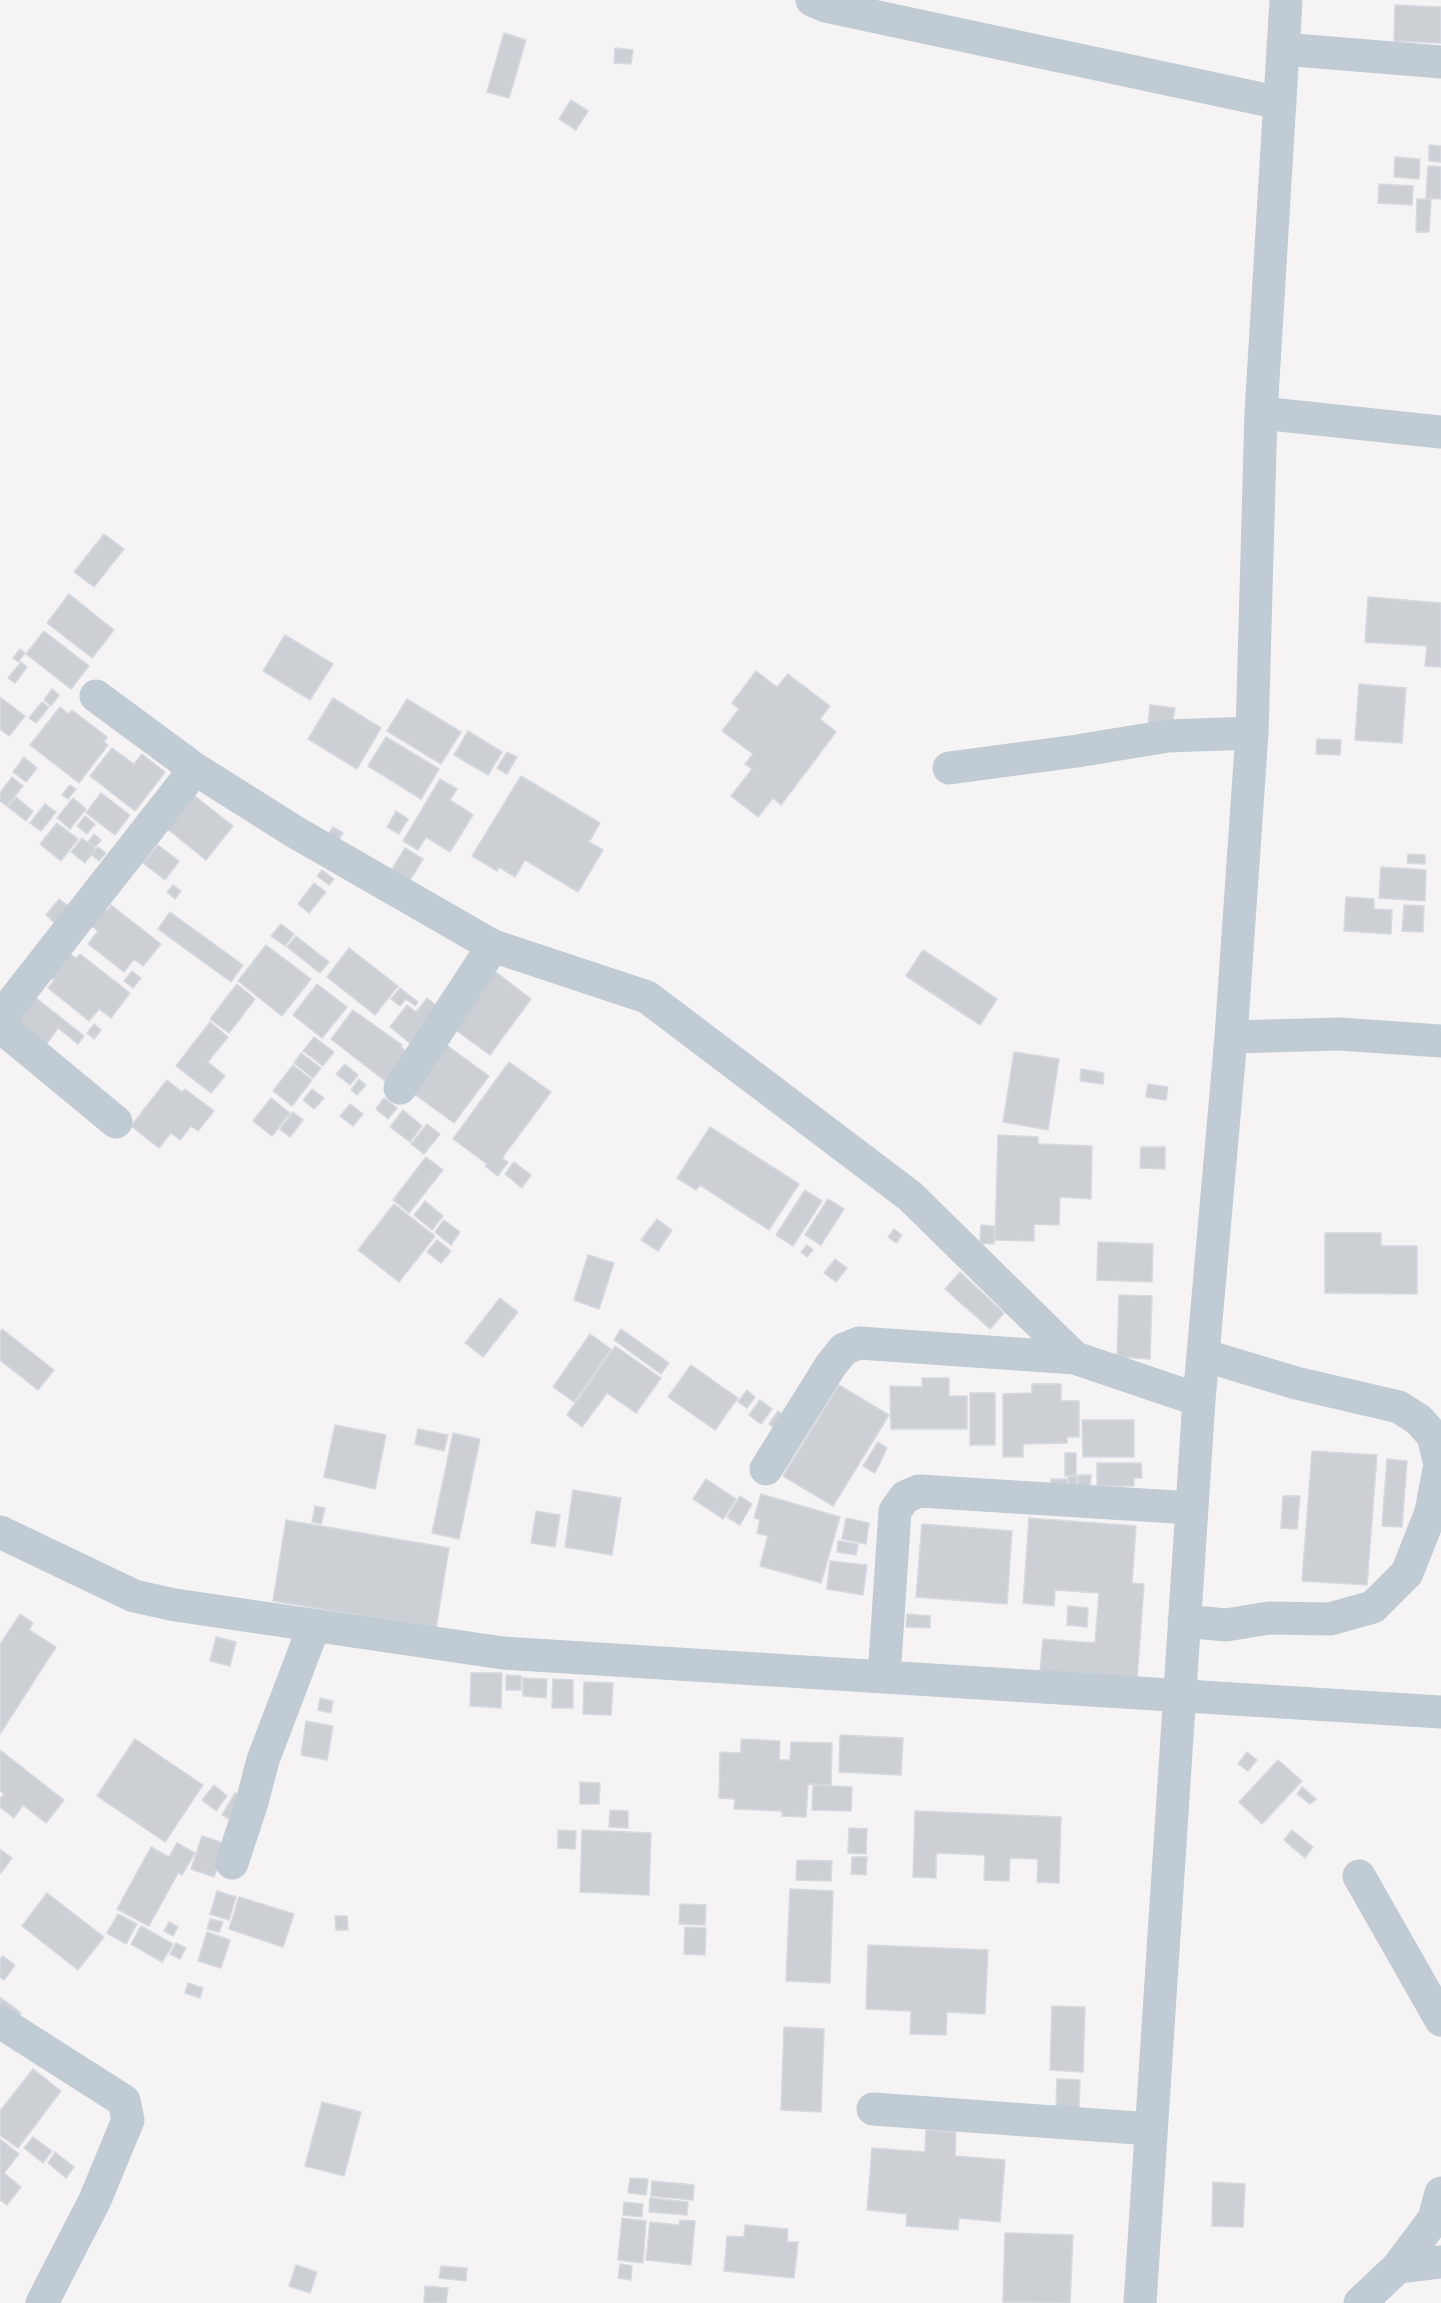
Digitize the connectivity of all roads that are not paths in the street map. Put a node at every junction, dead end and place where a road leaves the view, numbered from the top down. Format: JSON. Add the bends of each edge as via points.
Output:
{"nodes":[{"id":1,"x":812,"y":0,"type":"edge"},
{"id":2,"x":1286,"y":0,"type":"edge"},
{"id":3,"x":1283,"y":48,"type":"junction"},
{"id":4,"x":1441,"y":62,"type":"edge"},
{"id":5,"x":1280,"y":103,"type":"junction"},
{"id":6,"x":1261,"y":413,"type":"junction"},
{"id":7,"x":1441,"y":432,"type":"edge"},
{"id":8,"x":96,"y":696,"type":"dead end"},
{"id":9,"x":1252,"y":733,"type":"junction"},
{"id":10,"x":950,"y":768,"type":"dead end"},
{"id":11,"x":195,"y":769,"type":"junction"},
{"id":12,"x":493,"y":946,"type":"junction"},
{"id":13,"x":0,"y":1018,"type":"edge"},
{"id":14,"x":0,"y":1026,"type":"edge"},
{"id":15,"x":1231,"y":1037,"type":"junction"},
{"id":16,"x":1441,"y":1041,"type":"edge"},
{"id":17,"x":400,"y":1088,"type":"dead end"},
{"id":18,"x":116,"y":1122,"type":"dead end"},
{"id":19,"x":1203,"y":1355,"type":"junction"},
{"id":20,"x":1075,"y":1358,"type":"junction"},
{"id":21,"x":1198,"y":1400,"type":"junction"},
{"id":22,"x":766,"y":1469,"type":"dead end"},
{"id":23,"x":1191,"y":1508,"type":"junction"},
{"id":24,"x":0,"y":1532,"type":"edge"},
{"id":25,"x":1184,"y":1621,"type":"junction"},
{"id":26,"x":314,"y":1626,"type":"junction"},
{"id":27,"x":884,"y":1677,"type":"junction"},
{"id":28,"x":1180,"y":1696,"type":"junction"},
{"id":29,"x":1441,"y":1712,"type":"edge"},
{"id":30,"x":232,"y":1863,"type":"dead end"},
{"id":31,"x":1359,"y":1876,"type":"dead end"},
{"id":32,"x":1441,"y":2020,"type":"edge"},
{"id":33,"x":0,"y":2022,"type":"edge"},
{"id":34,"x":873,"y":2109,"type":"dead end"},
{"id":35,"x":1151,"y":2129,"type":"junction"},
{"id":36,"x":1441,"y":2193,"type":"edge"},
{"id":37,"x":1441,"y":2262,"type":"edge"},
{"id":38,"x":1398,"y":2267,"type":"junction"},
{"id":39,"x":42,"y":2303,"type":"edge"},
{"id":40,"x":1140,"y":2303,"type":"edge"},
{"id":41,"x":1360,"y":2303,"type":"edge"}],
"edges":[{"from":1,"to":5,"type":"street","via":[[838,9]]},
{"from":2,"to":3,"type":"street"},
{"from":3,"to":4,"type":"street"},
{"from":3,"to":5,"type":"street"},
{"from":5,"to":6,"type":"street"},
{"from":6,"to":7,"type":"street"},
{"from":6,"to":9,"type":"street"},
{"from":8,"to":11,"type":"street"},
{"from":9,"to":10,"type":"street","via":[[1168,736]]},
{"from":9,"to":15,"type":"street"},
{"from":11,"to":12,"type":"street","via":[[295,832]]},
{"from":11,"to":13,"type":"street"},
{"from":12,"to":17,"type":"street"},
{"from":12,"to":20,"type":"street","via":[[647,997],[910,1196]]},
{"from":14,"to":18,"type":"street"},
{"from":15,"to":16,"type":"street","via":[[1340,1034]]},
{"from":15,"to":19,"type":"street"},
{"from":19,"to":21,"type":"street"},
{"from":19,"to":25,"type":"street","via":[[1296,1383],[1399,1407],[1419,1420],[1433,1436],[1440,1464],[1431,1512],[1407,1573],[1373,1606],[1330,1619],[1269,1618],[1226,1626]]},
{"from":20,"to":21,"type":"street"},
{"from":20,"to":22,"type":"street","via":[[859,1343],[844,1349],[831,1365]]},
{"from":21,"to":23,"type":"street"},
{"from":23,"to":25,"type":"street"},
{"from":23,"to":27,"type":"street","via":[[918,1491],[905,1497],[895,1511]]},
{"from":24,"to":26,"type":"street","via":[[134,1596]]},
{"from":25,"to":28,"type":"street"},
{"from":26,"to":27,"type":"street","via":[[503,1653]]},
{"from":26,"to":30,"type":"street","via":[[263,1760]]},
{"from":27,"to":28,"type":"street"},
{"from":28,"to":29,"type":"street"},
{"from":28,"to":35,"type":"street"},
{"from":31,"to":32,"type":"street"},
{"from":33,"to":39,"type":"street","via":[[124,2101],[128,2120],[94,2200]]},
{"from":34,"to":35,"type":"street"},
{"from":35,"to":40,"type":"street"},
{"from":36,"to":38,"type":"street","via":[[1434,2219]]},
{"from":37,"to":38,"type":"street"},
{"from":38,"to":41,"type":"street"}]}
